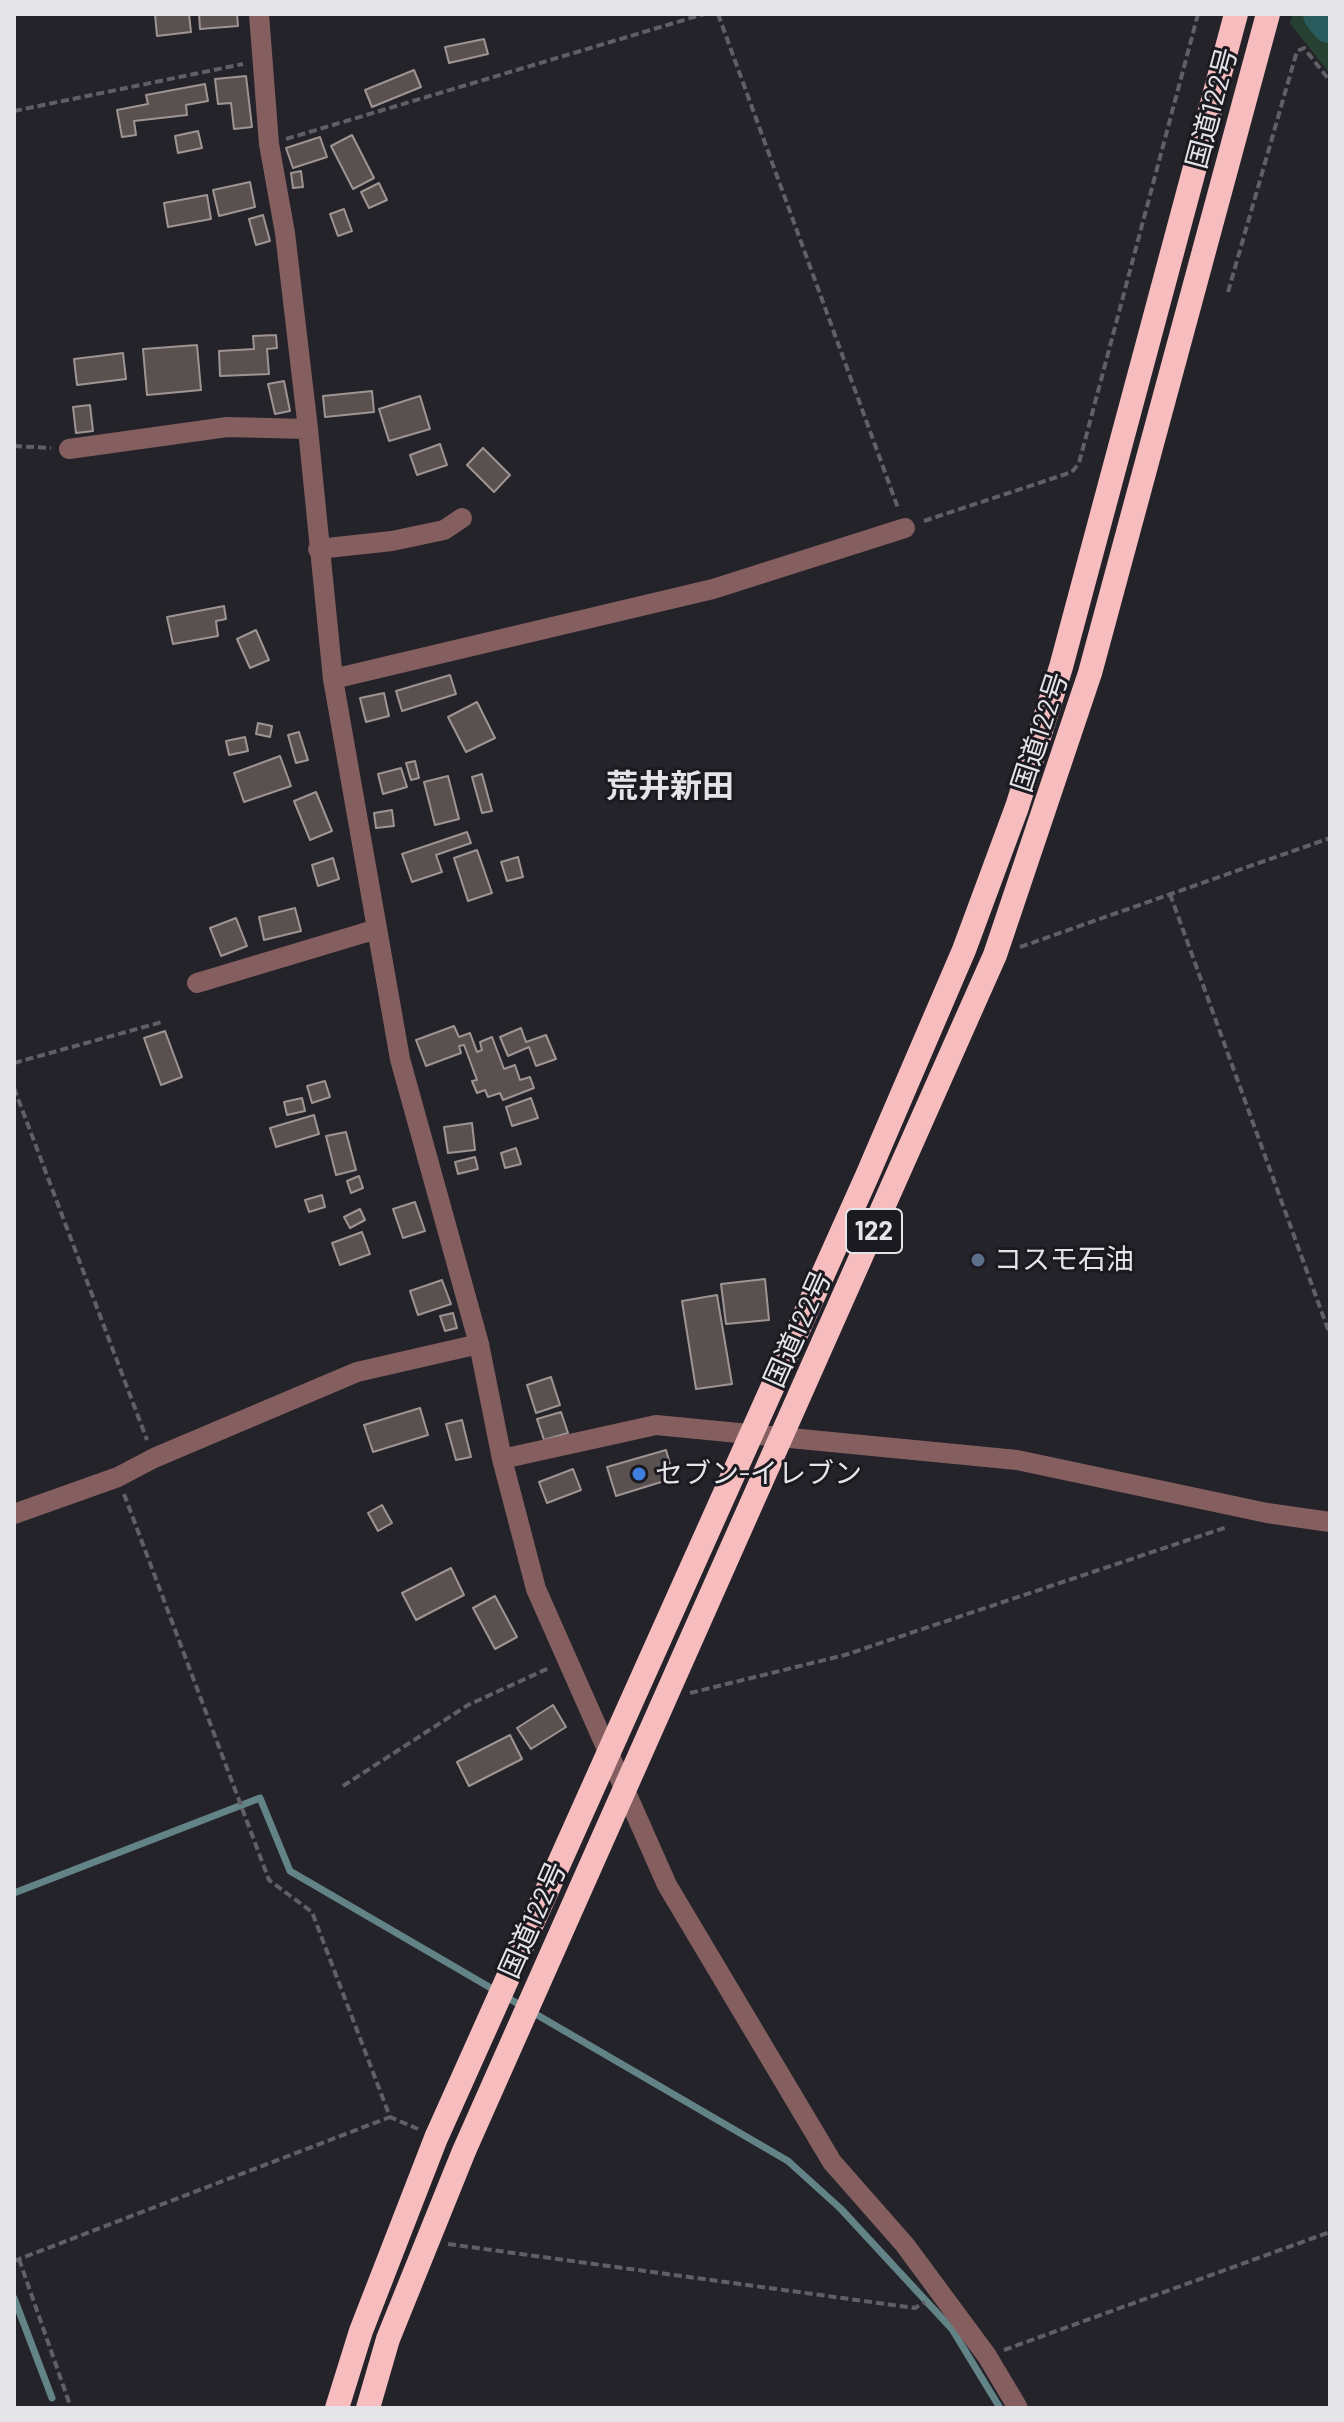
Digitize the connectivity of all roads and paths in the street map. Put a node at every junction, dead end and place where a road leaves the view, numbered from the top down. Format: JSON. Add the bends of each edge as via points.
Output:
{"nodes":[{"id":1,"x":259,"y":14,"type":"edge"},
{"id":2,"x":704,"y":14,"type":"edge"},
{"id":3,"x":718,"y":14,"type":"edge"},
{"id":4,"x":1198,"y":14,"type":"edge"},
{"id":5,"x":1236,"y":14,"type":"edge"},
{"id":6,"x":1268,"y":14,"type":"edge"},
{"id":7,"x":262,"y":61,"type":"junction"},
{"id":8,"x":1330,"y":81,"type":"edge"},
{"id":9,"x":14,"y":111,"type":"edge"},
{"id":10,"x":269,"y":144,"type":"junction"},
{"id":11,"x":1228,"y":292,"type":"dead end"},
{"id":12,"x":308,"y":429,"type":"junction"},
{"id":13,"x":14,"y":446,"type":"edge"},
{"id":14,"x":69,"y":449,"type":"joint"},
{"id":15,"x":462,"y":518,"type":"dead end"},
{"id":16,"x":905,"y":528,"type":"junction"},
{"id":17,"x":318,"y":549,"type":"junction"},
{"id":18,"x":333,"y":679,"type":"junction"},
{"id":19,"x":1330,"y":838,"type":"edge"},
{"id":20,"x":1170,"y":894,"type":"junction"},
{"id":21,"x":377,"y":929,"type":"junction"},
{"id":22,"x":995,"y":955,"type":"junction"},
{"id":23,"x":197,"y":983,"type":"dead end"},
{"id":24,"x":162,"y":1022,"type":"dead end"},
{"id":25,"x":14,"y":1063,"type":"edge"},
{"id":26,"x":14,"y":1088,"type":"edge"},
{"id":27,"x":1330,"y":1335,"type":"edge"},
{"id":28,"x":479,"y":1344,"type":"junction"},
{"id":29,"x":749,"y":1434,"type":"junction"},
{"id":30,"x":783,"y":1437,"type":"junction"},
{"id":31,"x":154,"y":1458,"type":"junction"},
{"id":32,"x":502,"y":1459,"type":"junction"},
{"id":33,"x":118,"y":1477,"type":"junction"},
{"id":34,"x":1267,"y":1513,"type":"junction"},
{"id":35,"x":14,"y":1514,"type":"edge"},
{"id":36,"x":1330,"y":1522,"type":"edge"},
{"id":37,"x":566,"y":1660,"type":"junction"},
{"id":38,"x":668,"y":1695,"type":"junction"},
{"id":39,"x":608,"y":1756,"type":"junction"},
{"id":40,"x":343,"y":1786,"type":"dead end"},
{"id":41,"x":623,"y":1793,"type":"junction"},
{"id":42,"x":390,"y":2117,"type":"junction"},
{"id":43,"x":436,"y":2138,"type":"junction"},
{"id":44,"x":1330,"y":2232,"type":"edge"},
{"id":45,"x":426,"y":2241,"type":"junction"},
{"id":46,"x":16,"y":2260,"type":"edge"},
{"id":47,"x":940,"y":2293,"type":"junction"},
{"id":48,"x":987,"y":2356,"type":"junction"},
{"id":49,"x":71,"y":2408,"type":"edge"},
{"id":50,"x":337,"y":2408,"type":"edge"},
{"id":51,"x":368,"y":2408,"type":"edge"},
{"id":52,"x":1018,"y":2408,"type":"edge"}],
"edges":[{"from":1,"to":7,"type":"street"},
{"from":2,"to":10,"type":"path"},
{"from":3,"to":16,"type":"path"},
{"from":4,"to":16,"type":"path","via":[[1079,463],[1072,472]]},
{"from":5,"to":29,"type":"highway","name":"国道122号","number":"122","via":[[1061,667],[1017,807],[964,950]]},
{"from":6,"to":22,"type":"highway","name":"国道122号","number":"122","via":[[1090,673]]},
{"from":7,"to":9,"type":"path"},
{"from":7,"to":10,"type":"street"},
{"from":8,"to":11,"type":"path","via":[[1304,48],[1297,51]]},
{"from":10,"to":12,"type":"street"},
{"from":12,"to":14,"type":"street","via":[[227,427]]},
{"from":12,"to":17,"type":"street"},
{"from":13,"to":14,"type":"path"},
{"from":15,"to":17,"type":"street","via":[[444,530]]},
{"from":16,"to":18,"type":"street","via":[[713,589]]},
{"from":17,"to":18,"type":"street"},
{"from":18,"to":21,"type":"street"},
{"from":19,"to":20,"type":"path"},
{"from":20,"to":22,"type":"path"},
{"from":20,"to":27,"type":"path"},
{"from":21,"to":23,"type":"street"},
{"from":21,"to":28,"type":"street","via":[[400,1059]]},
{"from":22,"to":30,"type":"highway","name":"国道122号","number":"122"},
{"from":24,"to":25,"type":"path"},
{"from":26,"to":31,"type":"path"},
{"from":28,"to":31,"type":"street","via":[[357,1372]]},
{"from":28,"to":32,"type":"street"},
{"from":29,"to":30,"type":"street"},
{"from":29,"to":32,"type":"street","via":[[656,1425]]},
{"from":29,"to":39,"type":"highway","name":"国道122号","number":"122"},
{"from":30,"to":34,"type":"street","via":[[1017,1460]]},
{"from":30,"to":38,"type":"highway","name":"国道122号","number":"122"},
{"from":31,"to":33,"type":"street"},
{"from":32,"to":37,"type":"street","via":[[536,1589]]},
{"from":33,"to":35,"type":"street"},
{"from":33,"to":42,"type":"path","via":[[269,1880],[312,1912]]},
{"from":34,"to":36,"type":"street"},
{"from":34,"to":38,"type":"path","via":[[845,1655],[705,1691]]},
{"from":37,"to":39,"type":"street"},
{"from":37,"to":40,"type":"path","via":[[468,1705]]},
{"from":38,"to":41,"type":"highway","name":"国道122号","number":"122"},
{"from":39,"to":41,"type":"street"},
{"from":39,"to":43,"type":"highway","name":"国道122号","number":"122"},
{"from":41,"to":45,"type":"highway","name":"国道122号","number":"122"},
{"from":41,"to":47,"type":"street","via":[[667,1885],[832,2162]]},
{"from":42,"to":43,"type":"path"},
{"from":42,"to":46,"type":"path"},
{"from":43,"to":50,"type":"highway","name":"国道122号","number":"122"},
{"from":44,"to":48,"type":"path"},
{"from":45,"to":47,"type":"path","via":[[915,2308]]},
{"from":45,"to":51,"type":"highway","name":"国道122号","number":"122"},
{"from":46,"to":49,"type":"path"},
{"from":47,"to":48,"type":"street"},
{"from":48,"to":52,"type":"street"}]}
